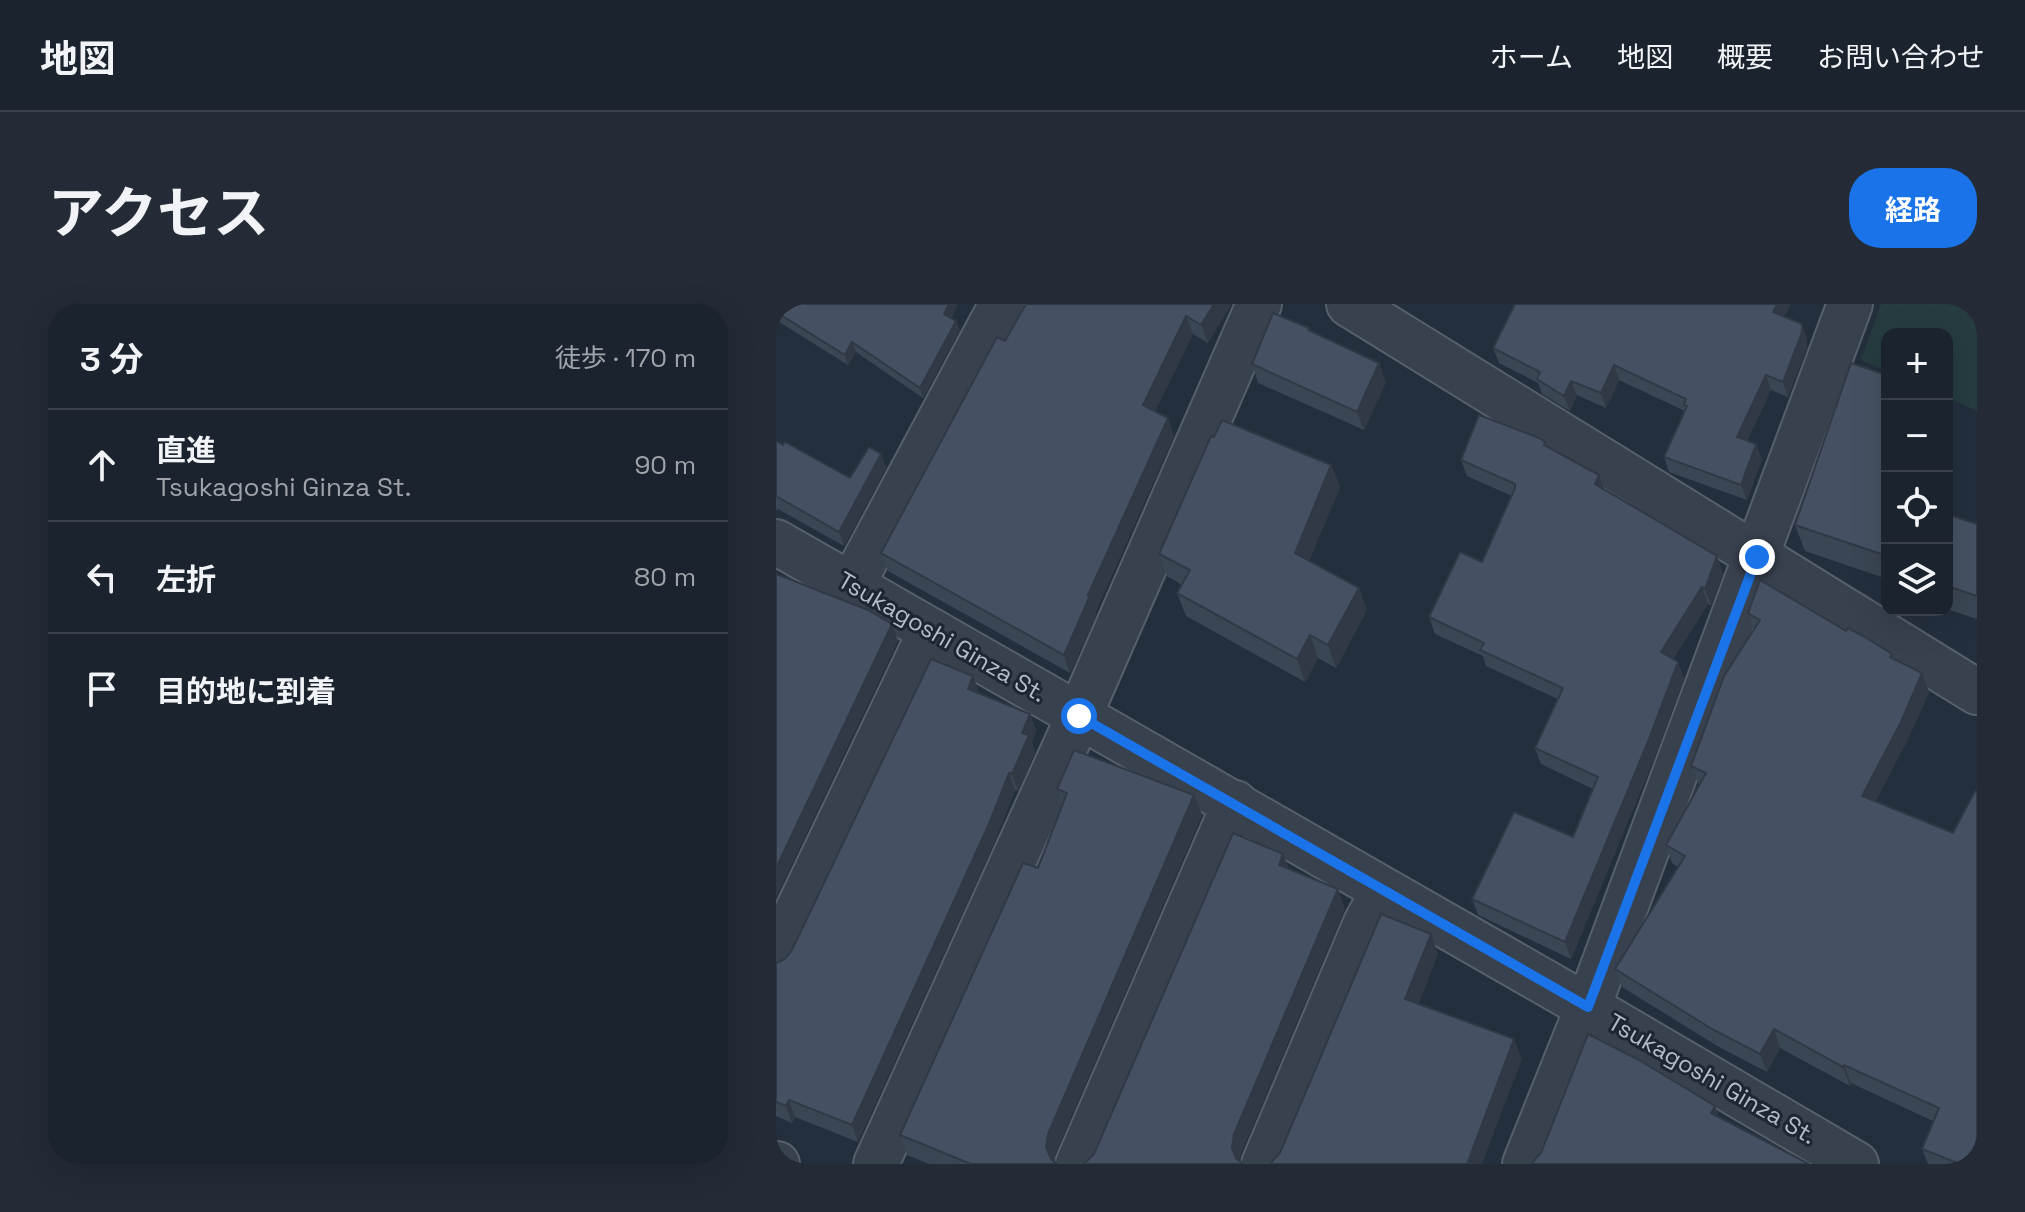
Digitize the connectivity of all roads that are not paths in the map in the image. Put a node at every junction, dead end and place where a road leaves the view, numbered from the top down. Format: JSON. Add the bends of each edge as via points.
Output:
{"nodes":[{"id":1,"x":1002,"y":304,"type":"edge"},
{"id":2,"x":1259,"y":304,"type":"edge"},
{"id":3,"x":1349,"y":304,"type":"edge"},
{"id":4,"x":1850,"y":304,"type":"edge"},
{"id":5,"x":780,"y":554,"type":"edge"},
{"id":6,"x":1757,"y":557,"type":"junction"},
{"id":7,"x":852,"y":585,"type":"junction"},
{"id":8,"x":931,"y":631,"type":"junction"},
{"id":9,"x":1977,"y":692,"type":"edge"},
{"id":10,"x":1079,"y":716,"type":"junction"},
{"id":11,"x":1235,"y":803,"type":"junction"},
{"id":12,"x":1383,"y":892,"type":"junction"},
{"id":13,"x":776,"y":956,"type":"edge"},
{"id":14,"x":1588,"y":1007,"type":"junction"},
{"id":15,"x":876,"y":1164,"type":"edge"},
{"id":16,"x":1078,"y":1164,"type":"edge"},
{"id":17,"x":1264,"y":1164,"type":"edge"},
{"id":18,"x":1525,"y":1164,"type":"edge"},
{"id":19,"x":1856,"y":1164,"type":"edge"}],
"edges":[{"from":1,"to":7,"type":"street"},
{"from":2,"to":10,"type":"street"},
{"from":3,"to":6,"type":"street"},
{"from":4,"to":6,"type":"street"},
{"from":5,"to":7,"type":"street","name":"Tsukagoshi Ginza St."},
{"from":6,"to":9,"type":"street"},
{"from":6,"to":14,"type":"street"},
{"from":7,"to":8,"type":"street","name":"Tsukagoshi Ginza St."},
{"from":8,"to":10,"type":"street","name":"Tsukagoshi Ginza St."},
{"from":8,"to":13,"type":"street"},
{"from":10,"to":11,"type":"street","name":"Tsukagoshi Ginza St."},
{"from":10,"to":15,"type":"street"},
{"from":11,"to":12,"type":"street","name":"Tsukagoshi Ginza St."},
{"from":11,"to":16,"type":"street"},
{"from":12,"to":14,"type":"street","name":"Tsukagoshi Ginza St."},
{"from":12,"to":17,"type":"street"},
{"from":14,"to":18,"type":"street"},
{"from":14,"to":19,"type":"street","name":"Tsukagoshi Ginza St."}]}
